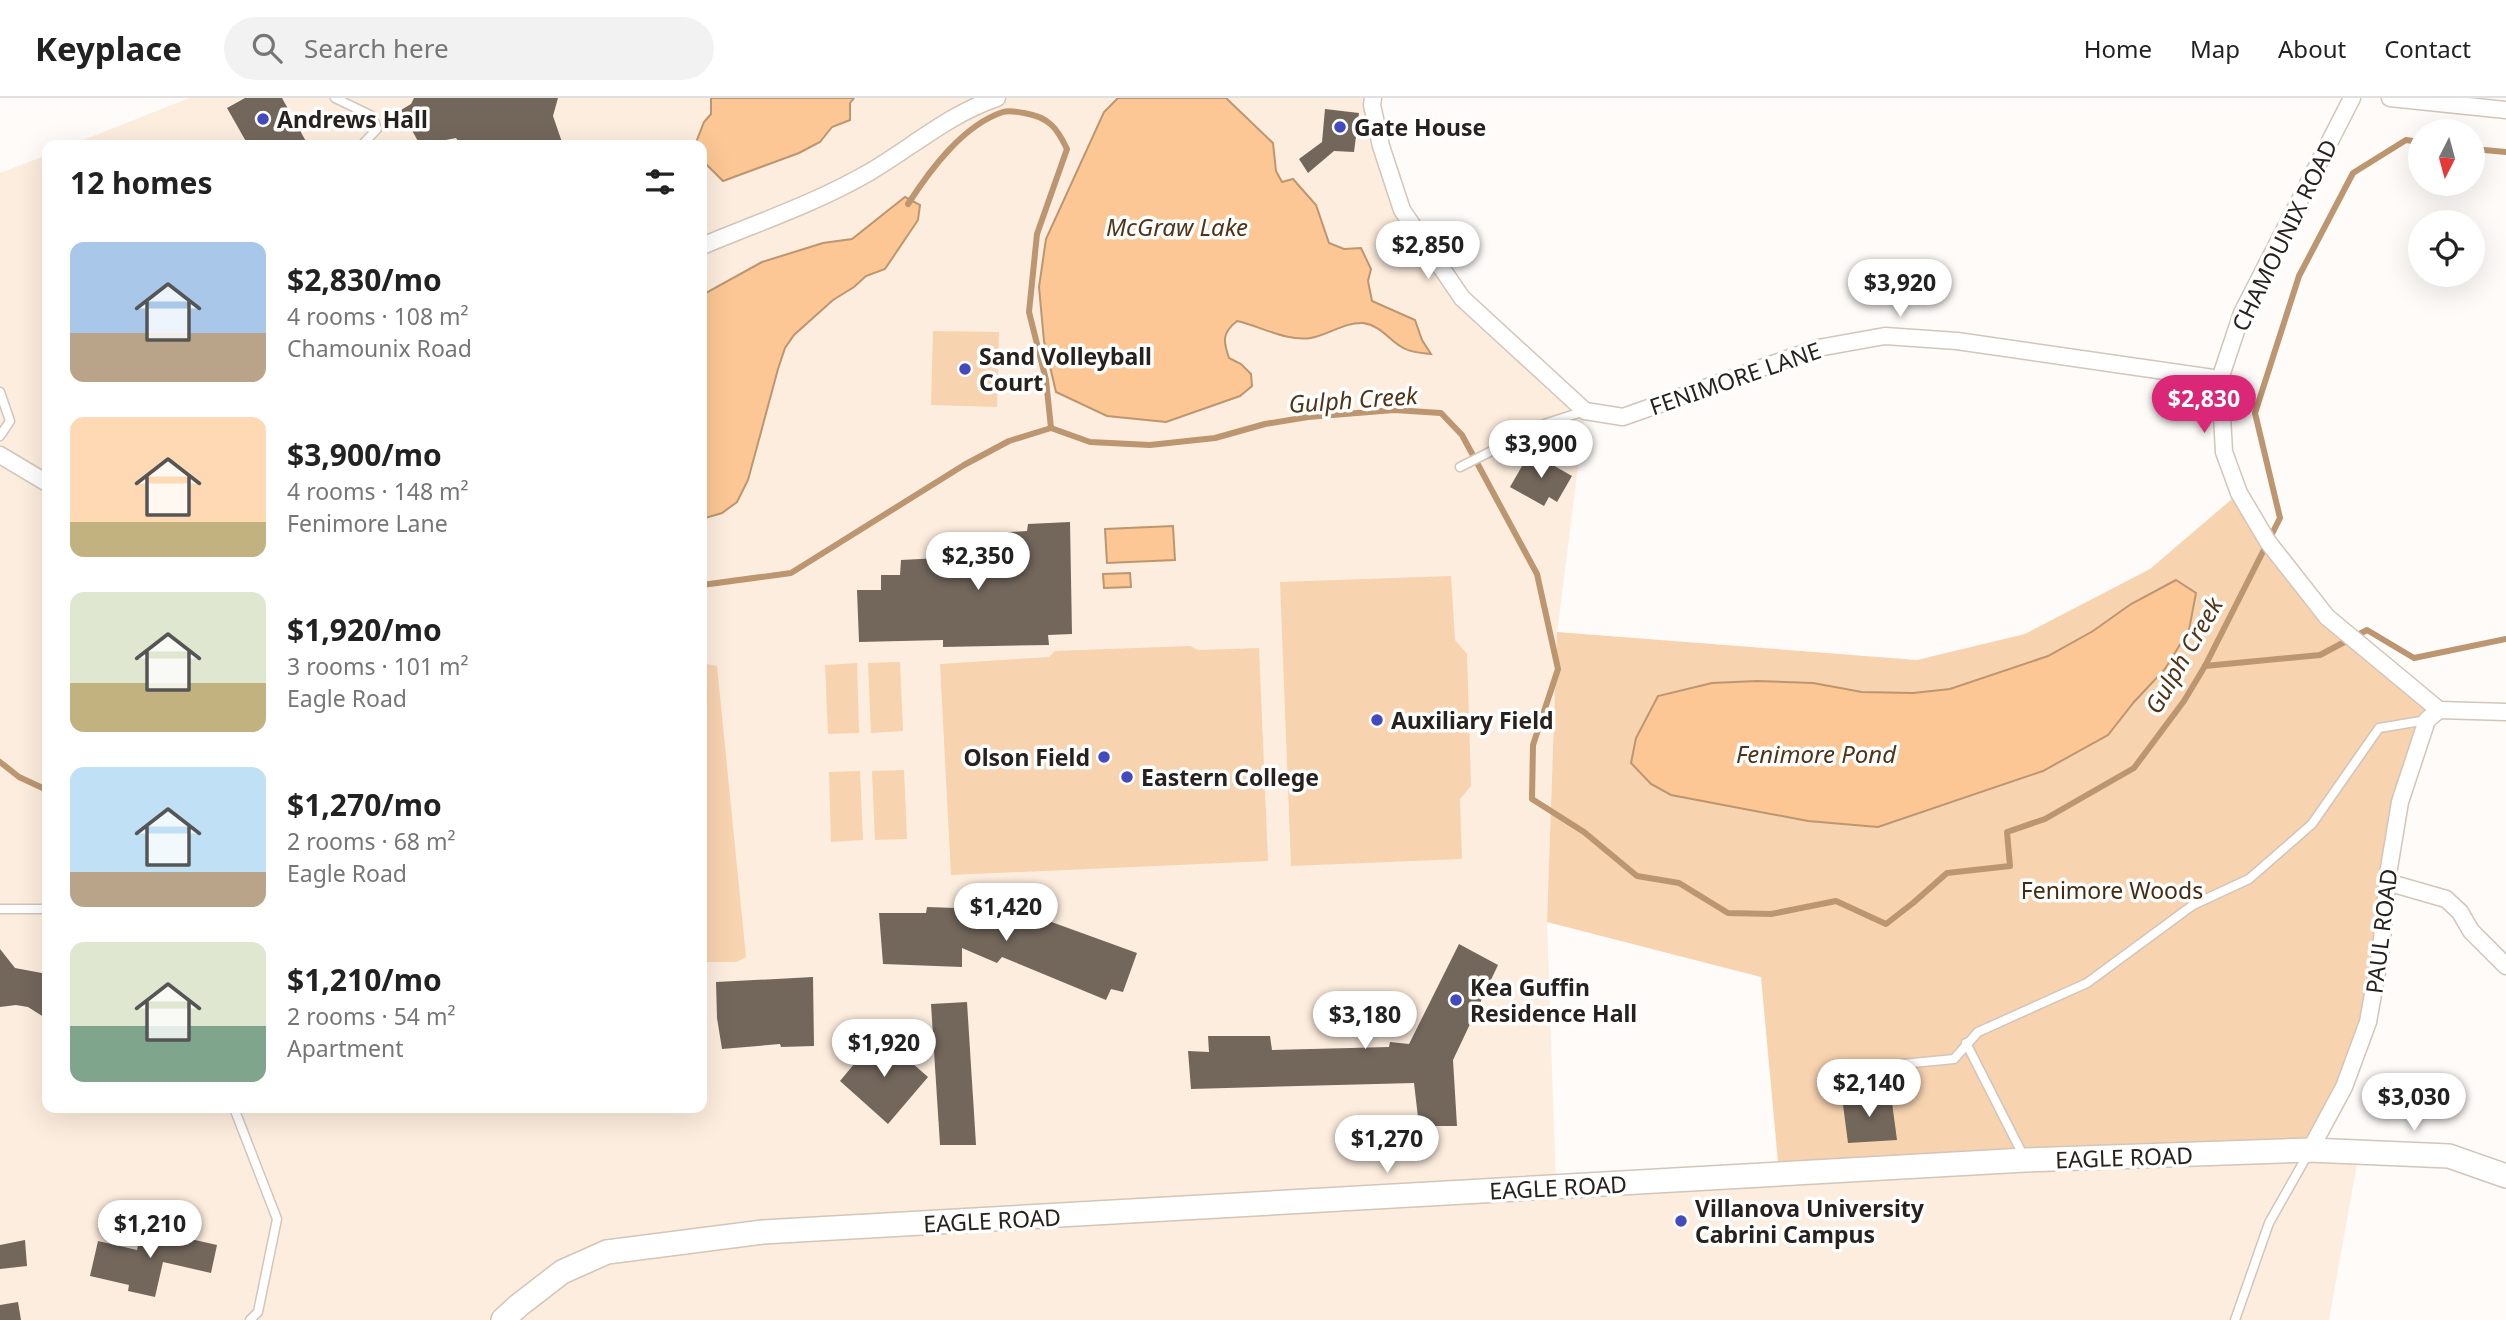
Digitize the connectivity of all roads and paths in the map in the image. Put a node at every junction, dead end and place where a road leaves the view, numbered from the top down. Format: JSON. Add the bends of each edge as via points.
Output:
{"nodes":[{"id":1,"x":335,"y":98,"type":"edge"},
{"id":2,"x":997,"y":98,"type":"edge"},
{"id":3,"x":1373,"y":98,"type":"edge"},
{"id":4,"x":2352,"y":98,"type":"edge"},
{"id":5,"x":2390,"y":98,"type":"edge"},
{"id":6,"x":2506,"y":110,"type":"edge"},
{"id":7,"x":367,"y":140,"type":"edge"},
{"id":8,"x":707,"y":244,"type":"edge"},
{"id":9,"x":2220,"y":379,"type":"junction"},
{"id":10,"x":0,"y":392,"type":"edge"},
{"id":11,"x":1585,"y":411,"type":"junction"},
{"id":12,"x":0,"y":436,"type":"edge"},
{"id":13,"x":0,"y":455,"type":"edge"},
{"id":14,"x":1460,"y":467,"type":"dead end"},
{"id":15,"x":42,"y":479,"type":"edge"},
{"id":16,"x":2506,"y":712,"type":"edge"},
{"id":17,"x":2433,"y":715,"type":"junction"},
{"id":18,"x":2387,"y":883,"type":"junction"},
{"id":19,"x":0,"y":909,"type":"edge"},
{"id":20,"x":42,"y":909,"type":"edge"},
{"id":21,"x":2506,"y":966,"type":"edge"},
{"id":22,"x":1966,"y":1043,"type":"junction"},
{"id":23,"x":1860,"y":1081,"type":"dead end"},
{"id":24,"x":236,"y":1113,"type":"edge"},
{"id":25,"x":2310,"y":1150,"type":"junction"},
{"id":26,"x":2025,"y":1160,"type":"junction"},
{"id":27,"x":2506,"y":1176,"type":"edge"},
{"id":28,"x":250,"y":1320,"type":"edge"},
{"id":29,"x":503,"y":1320,"type":"edge"},
{"id":30,"x":2235,"y":1320,"type":"edge"}],
"edges":[{"from":1,"to":7,"type":"lane","via":[[372,116],[377,130]]},
{"from":2,"to":8,"type":"street","via":[[957,115],[827,195]]},
{"from":3,"to":11,"type":"street","via":[[1381,146],[1402,211],[1462,298]]},
{"from":4,"to":9,"type":"street","name":"CHAMOUNIX ROAD","via":[[2242,313]]},
{"from":5,"to":6,"type":"street"},
{"from":9,"to":11,"type":"street","name":"FENIMORE LANE","via":[[1956,341],[1885,336],[1818,348],[1623,417]]},
{"from":9,"to":17,"type":"street","name":"CHAMOUNIX ROAD","via":[[2224,452],[2239,492],[2268,542],[2327,617]]},
{"from":10,"to":12,"type":"lane","via":[[10,421]]},
{"from":11,"to":14,"type":"lane","via":[[1547,423]]},
{"from":13,"to":15,"type":"street"},
{"from":16,"to":17,"type":"street"},
{"from":17,"to":18,"type":"street","name":"PAUL ROAD","via":[[2400,802]]},
{"from":17,"to":22,"type":"lane","via":[[2379,728],[2312,824],[2249,879],[2193,905],[2087,983],[1978,1032]]},
{"from":18,"to":21,"type":"street","via":[[2446,899]]},
{"from":18,"to":25,"type":"street","name":"PAUL ROAD","via":[[2368,1022],[2344,1087]]},
{"from":19,"to":20,"type":"lane"},
{"from":22,"to":23,"type":"lane","via":[[1954,1059],[1882,1066]]},
{"from":22,"to":26,"type":"lane"},
{"from":24,"to":28,"type":"lane","via":[[277,1219],[258,1312]]},
{"from":25,"to":26,"type":"street","name":"EAGLE ROAD"},
{"from":25,"to":27,"type":"street","name":"EAGLE ROAD","via":[[2449,1156]]},
{"from":25,"to":30,"type":"lane","via":[[2269,1223]]},
{"from":26,"to":29,"type":"street","name":"EAGLE ROAD","via":[[763,1232],[607,1252],[562,1272]]}]}
